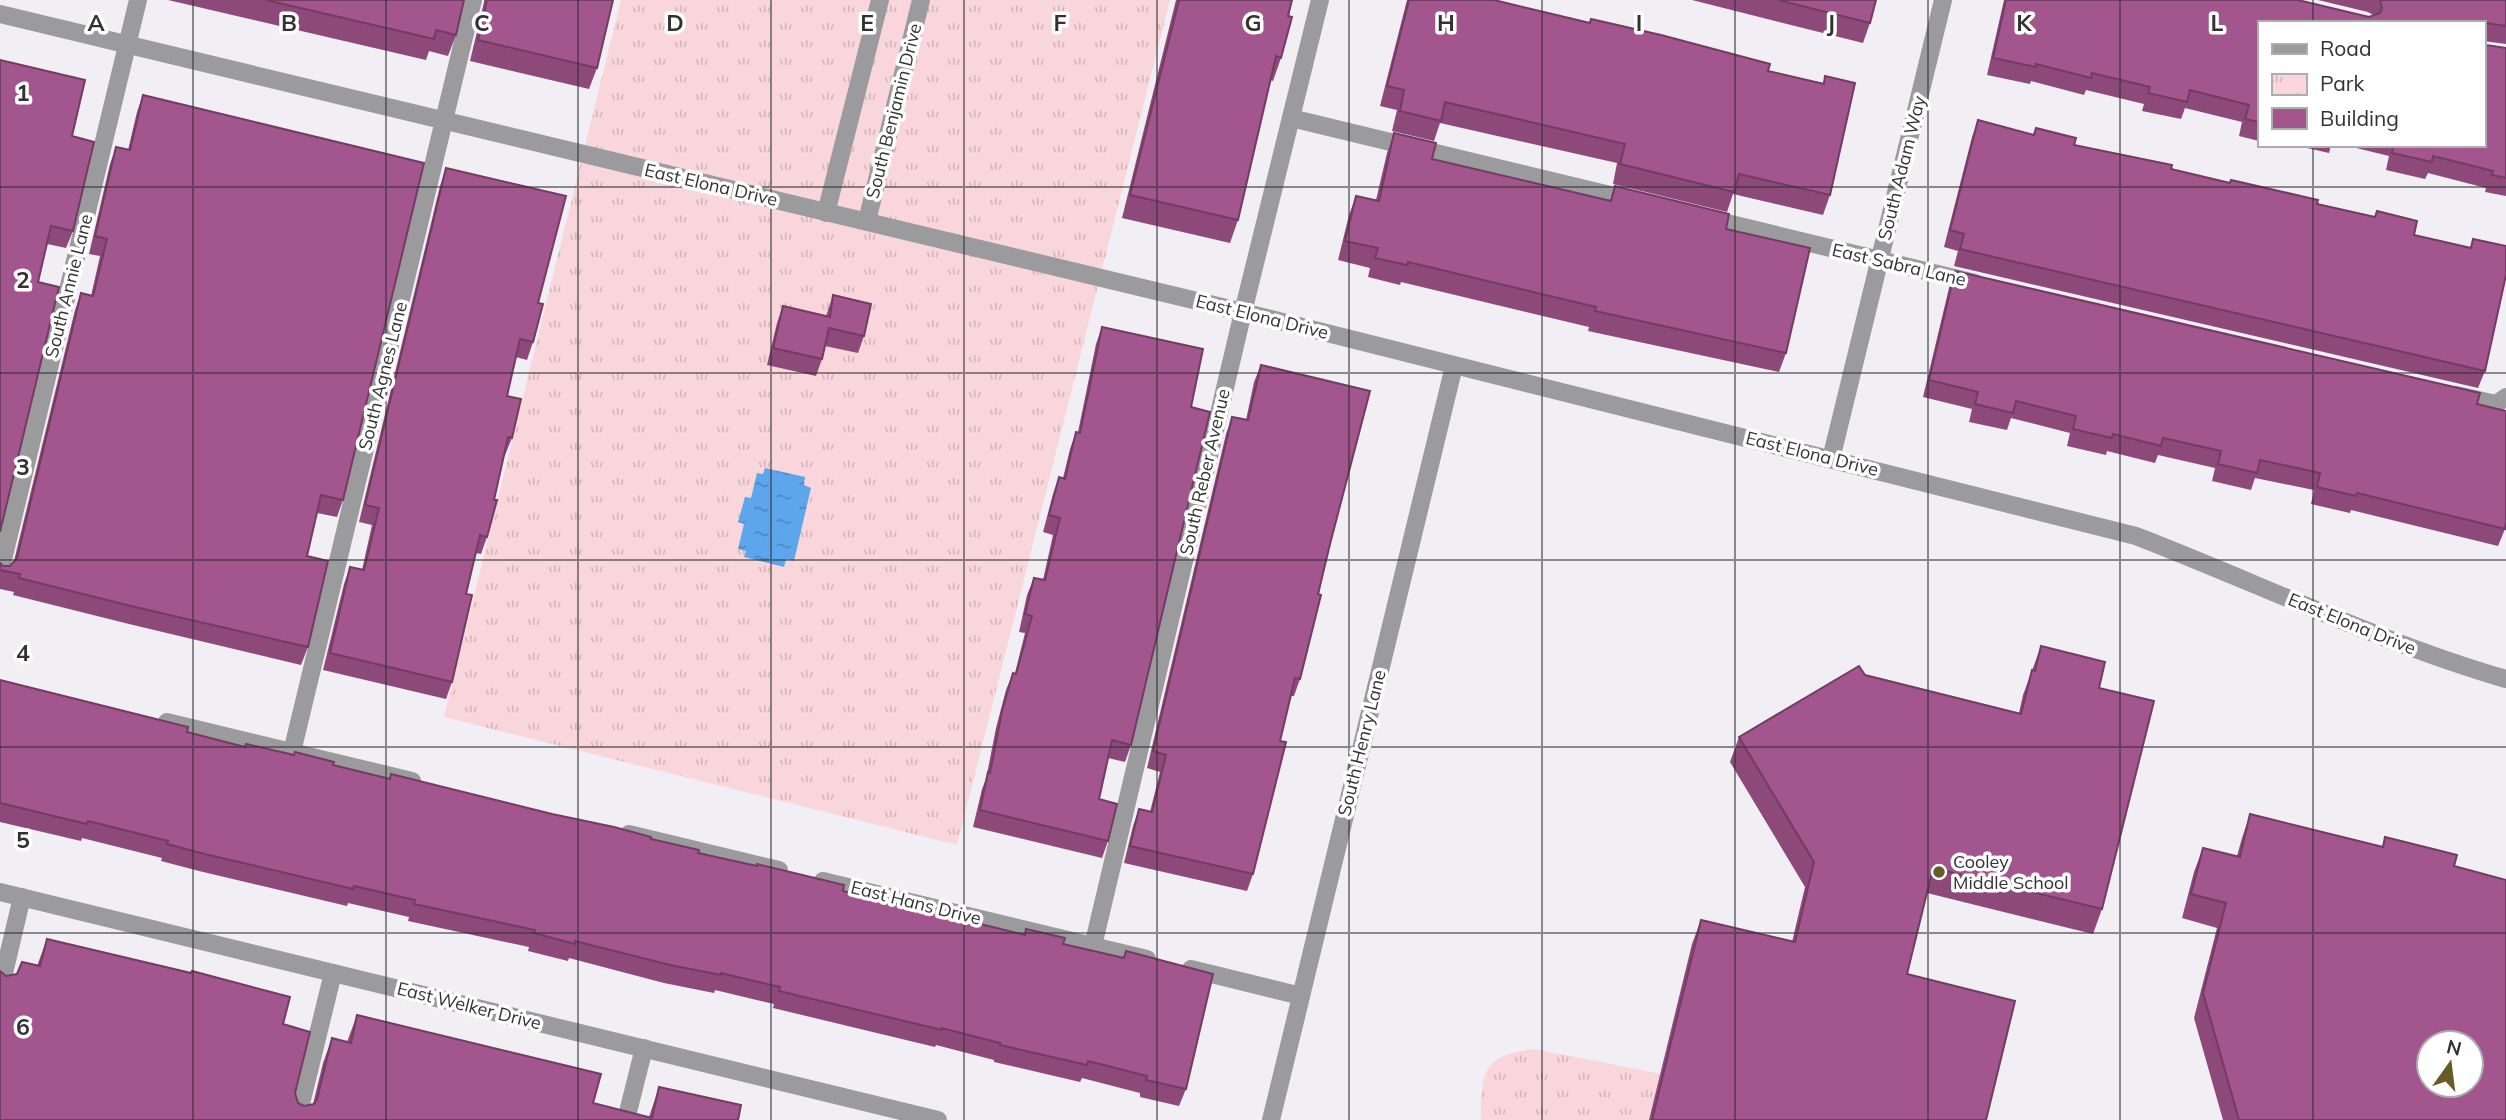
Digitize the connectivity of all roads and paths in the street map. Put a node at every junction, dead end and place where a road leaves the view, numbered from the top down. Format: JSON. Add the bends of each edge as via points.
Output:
{"nodes":[{"id":1,"x":138,"y":0,"type":"edge"},
{"id":2,"x":473,"y":0,"type":"edge"},
{"id":3,"x":880,"y":0,"type":"edge"},
{"id":4,"x":921,"y":0,"type":"edge"},
{"id":5,"x":1320,"y":0,"type":"edge"},
{"id":6,"x":1943,"y":0,"type":"edge"},
{"id":7,"x":0,"y":14,"type":"edge"},
{"id":8,"x":127,"y":45,"type":"junction"},
{"id":9,"x":1291,"y":118,"type":"junction"},
{"id":10,"x":444,"y":122,"type":"junction"},
{"id":11,"x":1652,"y":205,"type":"edge"},
{"id":12,"x":827,"y":213,"type":"junction"},
{"id":13,"x":1692,"y":215,"type":"edge"},
{"id":14,"x":867,"y":221,"type":"junction"},
{"id":15,"x":1879,"y":260,"type":"junction"},
{"id":16,"x":1986,"y":285,"type":"edge"},
{"id":17,"x":1243,"y":312,"type":"junction"},
{"id":18,"x":1454,"y":366,"type":"junction"},
{"id":19,"x":2442,"y":391,"type":"edge"},
{"id":20,"x":2506,"y":397,"type":"edge"},
{"id":21,"x":1831,"y":458,"type":"junction"},
{"id":22,"x":0,"y":572,"type":"edge"},
{"id":23,"x":2506,"y":679,"type":"edge"},
{"id":24,"x":146,"y":717,"type":"edge"},
{"id":25,"x":292,"y":752,"type":"junction"},
{"id":26,"x":428,"y":785,"type":"edge"},
{"id":27,"x":618,"y":831,"type":"edge"},
{"id":28,"x":0,"y":892,"type":"edge"},
{"id":29,"x":22,"y":897,"type":"junction"},
{"id":30,"x":1093,"y":946,"type":"junction"},
{"id":31,"x":333,"y":973,"type":"junction"},
{"id":32,"x":0,"y":990,"type":"edge"},
{"id":33,"x":1301,"y":996,"type":"junction"},
{"id":34,"x":643,"y":1048,"type":"junction"},
{"id":35,"x":298,"y":1120,"type":"edge"},
{"id":36,"x":626,"y":1120,"type":"edge"},
{"id":37,"x":938,"y":1120,"type":"edge"},
{"id":38,"x":1271,"y":1120,"type":"edge"}],
"edges":[{"from":1,"to":8,"type":"street","name":"South Annie Lane"},
{"from":2,"to":10,"type":"street","name":"South Agnes Lane"},
{"from":3,"to":12,"type":"street"},
{"from":4,"to":14,"type":"street","name":"South Benjamin Drive"},
{"from":5,"to":9,"type":"street","name":"South Reber Avenue"},
{"from":6,"to":15,"type":"street","name":"South Adam Way"},
{"from":7,"to":8,"type":"street","name":"East Elona Drive"},
{"from":8,"to":10,"type":"street","name":"East Elona Drive"},
{"from":8,"to":22,"type":"street","name":"South Annie Lane"},
{"from":9,"to":11,"type":"street"},
{"from":9,"to":17,"type":"street","name":"South Reber Avenue"},
{"from":10,"to":12,"type":"street","name":"East Elona Drive"},
{"from":10,"to":25,"type":"street","name":"South Agnes Lane"},
{"from":12,"to":14,"type":"street","name":"East Elona Drive"},
{"from":13,"to":15,"type":"street","name":"East Sabra Lane"},
{"from":14,"to":17,"type":"street","name":"East Elona Drive"},
{"from":15,"to":16,"type":"street","name":"East Sabra Lane"},
{"from":15,"to":21,"type":"street","name":"South Adam Way"},
{"from":17,"to":18,"type":"street","name":"East Elona Drive"},
{"from":17,"to":30,"type":"street","name":"South Reber Avenue"},
{"from":18,"to":21,"type":"street","name":"East Elona Drive"},
{"from":18,"to":33,"type":"street","name":"South Henry Lane"},
{"from":19,"to":20,"type":"street","via":[[2496,404]]},
{"from":21,"to":23,"type":"street","name":"East Elona Drive","via":[[2136,536],[2350,626]]},
{"from":24,"to":25,"type":"street"},
{"from":25,"to":26,"type":"street"},
{"from":27,"to":30,"type":"street","name":"East Hans Drive"},
{"from":28,"to":29,"type":"street","name":"East Welker Drive"},
{"from":29,"to":31,"type":"street","name":"East Welker Drive"},
{"from":29,"to":32,"type":"street"},
{"from":30,"to":33,"type":"street","name":"East Hans Drive"},
{"from":31,"to":34,"type":"street","name":"East Welker Drive"},
{"from":31,"to":35,"type":"street"},
{"from":33,"to":38,"type":"street","name":"South Henry Lane"},
{"from":34,"to":36,"type":"street"},
{"from":34,"to":37,"type":"street","name":"East Welker Drive"}]}
